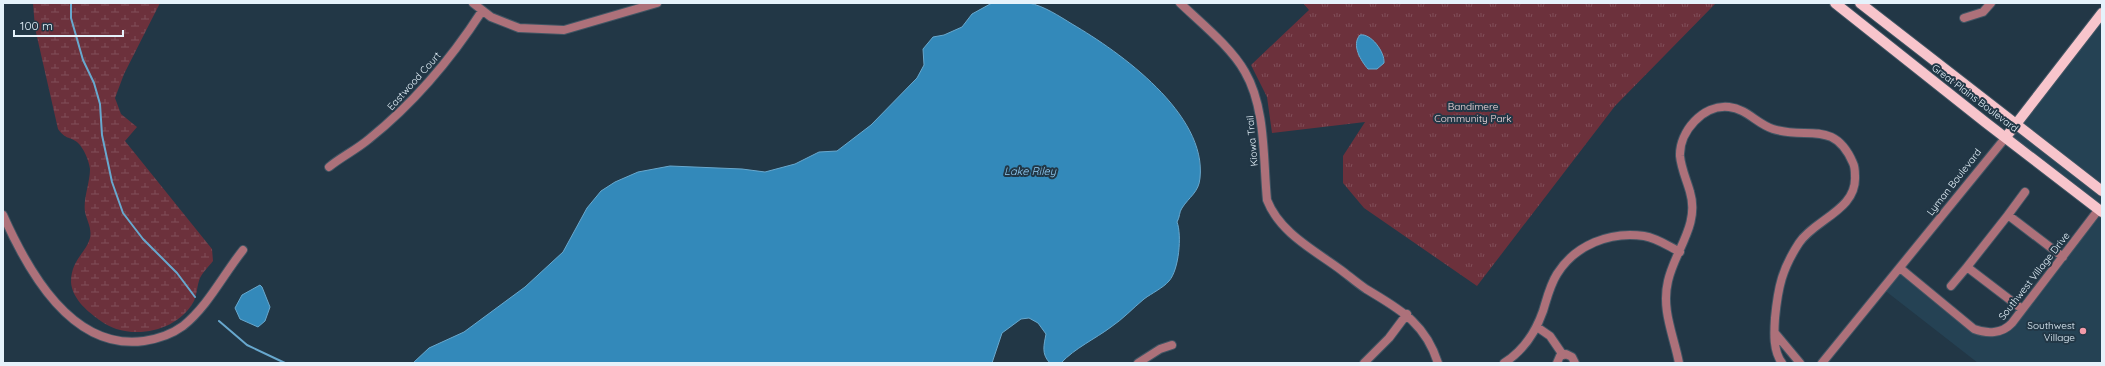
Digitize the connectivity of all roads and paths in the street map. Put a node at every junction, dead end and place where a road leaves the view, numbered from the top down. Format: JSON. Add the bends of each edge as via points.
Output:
{"nodes":[{"id":1,"x":474,"y":3,"type":"edge"},
{"id":2,"x":657,"y":3,"type":"edge"},
{"id":3,"x":1180,"y":3,"type":"edge"},
{"id":4,"x":1835,"y":3,"type":"edge"},
{"id":5,"x":1860,"y":3,"type":"edge"},
{"id":6,"x":1991,"y":3,"type":"edge"},
{"id":7,"x":482,"y":10,"type":"junction"},
{"id":8,"x":2102,"y":13,"type":"edge"},
{"id":9,"x":1964,"y":18,"type":"dead end"},
{"id":10,"x":2016,"y":124,"type":"junction"},
{"id":11,"x":2006,"y":137,"type":"junction"},
{"id":12,"x":328,"y":167,"type":"dead end"},
{"id":13,"x":2102,"y":191,"type":"edge"},
{"id":14,"x":2024,"y":192,"type":"dead end"},
{"id":15,"x":2100,"y":211,"type":"edge"},
{"id":16,"x":3,"y":215,"type":"edge"},
{"id":17,"x":2008,"y":215,"type":"junction"},
{"id":18,"x":243,"y":250,"type":"dead end"},
{"id":19,"x":1680,"y":252,"type":"junction"},
{"id":20,"x":2063,"y":257,"type":"junction"},
{"id":21,"x":1967,"y":267,"type":"junction"},
{"id":22,"x":1900,"y":268,"type":"junction"},
{"id":23,"x":1951,"y":286,"type":"dead end"},
{"id":24,"x":2022,"y":309,"type":"junction"},
{"id":25,"x":1407,"y":314,"type":"junction"},
{"id":26,"x":1537,"y":327,"type":"junction"},
{"id":27,"x":1775,"y":333,"type":"junction"},
{"id":28,"x":1172,"y":345,"type":"dead end"},
{"id":29,"x":1563,"y":354,"type":"junction"},
{"id":30,"x":1138,"y":363,"type":"edge"},
{"id":31,"x":1364,"y":363,"type":"edge"},
{"id":32,"x":1438,"y":363,"type":"edge"},
{"id":33,"x":1504,"y":363,"type":"edge"},
{"id":34,"x":1557,"y":363,"type":"edge"},
{"id":35,"x":1575,"y":363,"type":"edge"},
{"id":36,"x":1679,"y":363,"type":"edge"},
{"id":37,"x":1782,"y":363,"type":"edge"},
{"id":38,"x":1800,"y":363,"type":"edge"},
{"id":39,"x":1822,"y":363,"type":"edge"}],
"edges":[{"from":1,"to":7,"type":"street"},
{"from":2,"to":7,"type":"street","via":[[564,30],[519,28],[491,17]]},
{"from":3,"to":25,"type":"street","name":"Kiowa Trail","via":[[1233,55],[1251,83],[1259,106],[1267,200],[1273,214],[1305,245],[1364,288]]},
{"from":4,"to":11,"type":"main road","name":"Great Plains Boulevard"},
{"from":5,"to":10,"type":"main road","name":"Great Plains Boulevard"},
{"from":6,"to":9,"type":"street","via":[[1983,12]]},
{"from":7,"to":12,"type":"street","name":"Eastwood Court","via":[[465,38],[415,98],[367,141]]},
{"from":8,"to":10,"type":"main road","name":"Lyman Boulevard"},
{"from":10,"to":11,"type":"main road","name":"Lyman Boulevard"},
{"from":10,"to":13,"type":"main road","name":"Great Plains Boulevard"},
{"from":11,"to":15,"type":"main road","name":"Great Plains Boulevard"},
{"from":11,"to":22,"type":"street","name":"Lyman Boulevard"},
{"from":14,"to":17,"type":"street"},
{"from":15,"to":20,"type":"street","name":"Southwest Village Drive"},
{"from":16,"to":18,"type":"street","via":[[20,252],[38,282],[79,325],[116,341],[157,339],[181,327],[197,313]]},
{"from":17,"to":20,"type":"street"},
{"from":17,"to":21,"type":"street"},
{"from":19,"to":26,"type":"street","via":[[1644,236],[1602,239],[1581,248],[1556,274]]},
{"from":19,"to":27,"type":"street","via":[[1688,236],[1692,198],[1680,157],[1681,146],[1686,131],[1696,120],[1710,110],[1728,107],[1744,111],[1772,129],[1817,132],[1831,136],[1848,152],[1854,165],[1855,181],[1850,198],[1801,240],[1790,258],[1782,274]]},
{"from":19,"to":36,"type":"street","via":[[1668,281],[1666,300],[1668,320]]},
{"from":20,"to":24,"type":"street","name":"Southwest Village Drive"},
{"from":21,"to":23,"type":"street"},
{"from":21,"to":24,"type":"street"},
{"from":22,"to":24,"type":"street","name":"Southwest Village Drive","via":[[1974,329],[1992,332],[2008,327]]},
{"from":22,"to":39,"type":"street","name":"Lyman Boulevard"},
{"from":25,"to":31,"type":"street","via":[[1389,338]]},
{"from":25,"to":32,"type":"street","name":"Kiowa Trail","via":[[1429,342]]},
{"from":26,"to":29,"type":"street","via":[[1550,336]]},
{"from":26,"to":33,"type":"street","via":[[1520,349]]},
{"from":27,"to":37,"type":"street","via":[[1775,352]]},
{"from":27,"to":38,"type":"street"},
{"from":28,"to":30,"type":"street","via":[[1160,349]]},
{"from":29,"to":34,"type":"street"},
{"from":29,"to":35,"type":"street","via":[[1572,357]]}]}
